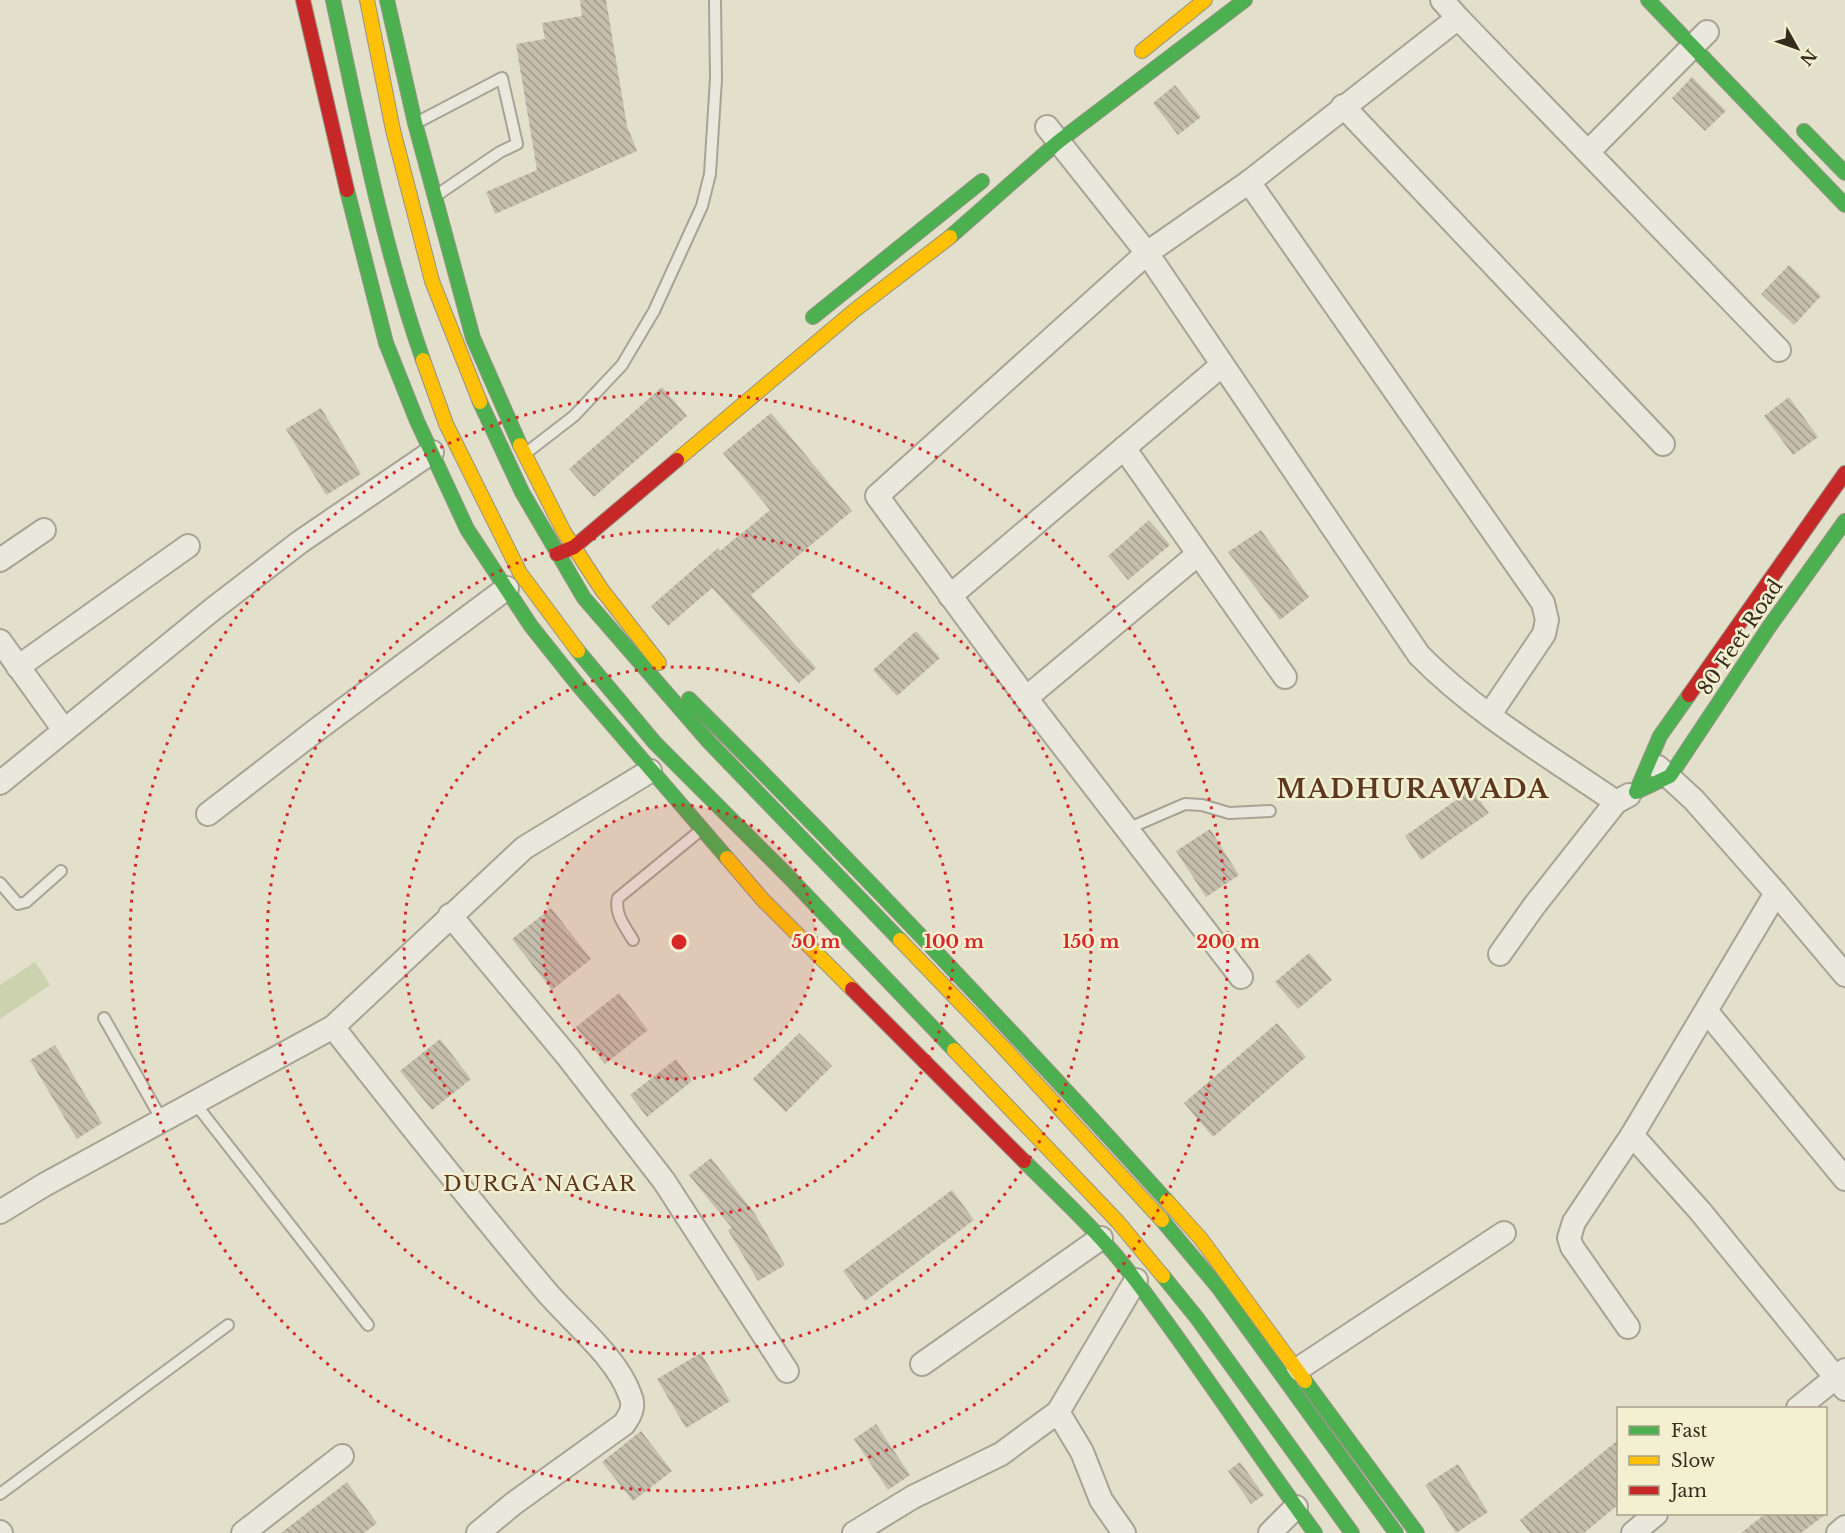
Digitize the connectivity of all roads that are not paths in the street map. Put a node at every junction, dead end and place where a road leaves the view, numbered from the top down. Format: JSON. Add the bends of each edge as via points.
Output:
{"nodes":[{"id":1,"x":303,"y":0,"type":"edge"},
{"id":2,"x":333,"y":0,"type":"edge"},
{"id":3,"x":366,"y":0,"type":"edge"},
{"id":4,"x":387,"y":0,"type":"edge"},
{"id":5,"x":715,"y":0,"type":"edge"},
{"id":6,"x":1205,"y":0,"type":"edge"},
{"id":7,"x":1245,"y":0,"type":"edge"},
{"id":8,"x":1442,"y":0,"type":"edge"},
{"id":9,"x":1648,"y":0,"type":"edge"},
{"id":10,"x":1458,"y":18,"type":"junction"},
{"id":11,"x":1703,"y":36,"type":"junction"},
{"id":12,"x":1129,"y":61,"type":"dead end"},
{"id":13,"x":1342,"y":106,"type":"junction"},
{"id":14,"x":1791,"y":118,"type":"dead end"},
{"id":15,"x":415,"y":123,"type":"junction"},
{"id":16,"x":1049,"y":131,"type":"junction"},
{"id":17,"x":1588,"y":152,"type":"junction"},
{"id":18,"x":992,"y":173,"type":"dead end"},
{"id":19,"x":1845,"y":173,"type":"edge"},
{"id":20,"x":1249,"y":182,"type":"junction"},
{"id":21,"x":435,"y":197,"type":"junction"},
{"id":22,"x":1845,"y":206,"type":"edge"},
{"id":23,"x":1147,"y":254,"type":"junction"},
{"id":24,"x":801,"y":328,"type":"dead end"},
{"id":25,"x":1779,"y":351,"type":"dead end"},
{"id":26,"x":1222,"y":365,"type":"junction"},
{"id":27,"x":1663,"y":444,"type":"dead end"},
{"id":28,"x":1124,"y":448,"type":"junction"},
{"id":29,"x":432,"y":452,"type":"junction"},
{"id":30,"x":524,"y":454,"type":"junction"},
{"id":31,"x":1845,"y":473,"type":"edge"},
{"id":32,"x":577,"y":520,"type":"dead end"},
{"id":33,"x":1845,"y":521,"type":"edge"},
{"id":34,"x":44,"y":530,"type":"dead end"},
{"id":35,"x":564,"y":532,"type":"junction"},
{"id":36,"x":549,"y":540,"type":"junction"},
{"id":37,"x":188,"y":546,"type":"dead end"},
{"id":38,"x":574,"y":547,"type":"junction"},
{"id":39,"x":557,"y":554,"type":"junction"},
{"id":40,"x":1197,"y":555,"type":"junction"},
{"id":41,"x":0,"y":560,"type":"edge"},
{"id":42,"x":507,"y":588,"type":"junction"},
{"id":43,"x":951,"y":596,"type":"junction"},
{"id":44,"x":0,"y":641,"type":"edge"},
{"id":45,"x":18,"y":667,"type":"junction"},
{"id":46,"x":1285,"y":677,"type":"dead end"},
{"id":47,"x":1026,"y":698,"type":"junction"},
{"id":48,"x":1490,"y":714,"type":"junction"},
{"id":49,"x":64,"y":730,"type":"junction"},
{"id":50,"x":1649,"y":761,"type":"junction"},
{"id":51,"x":650,"y":771,"type":"junction"},
{"id":52,"x":1670,"y":776,"type":"junction"},
{"id":53,"x":0,"y":783,"type":"edge"},
{"id":54,"x":1636,"y":792,"type":"junction"},
{"id":55,"x":1616,"y":802,"type":"junction"},
{"id":56,"x":1270,"y":812,"type":"dead end"},
{"id":57,"x":208,"y":814,"type":"dead end"},
{"id":58,"x":1127,"y":829,"type":"junction"},
{"id":59,"x":701,"y":830,"type":"junction"},
{"id":60,"x":61,"y":872,"type":"dead end"},
{"id":61,"x":0,"y":883,"type":"edge"},
{"id":62,"x":1776,"y":893,"type":"junction"},
{"id":63,"x":450,"y":915,"type":"junction"},
{"id":64,"x":633,"y":940,"type":"dead end"},
{"id":65,"x":1500,"y":954,"type":"dead end"},
{"id":66,"x":1845,"y":975,"type":"edge"},
{"id":67,"x":1241,"y":977,"type":"dead end"},
{"id":68,"x":1707,"y":1012,"type":"junction"},
{"id":69,"x":104,"y":1018,"type":"dead end"},
{"id":70,"x":333,"y":1027,"type":"junction"},
{"id":71,"x":194,"y":1102,"type":"junction"},
{"id":72,"x":162,"y":1120,"type":"junction"},
{"id":73,"x":1632,"y":1135,"type":"junction"},
{"id":74,"x":1845,"y":1179,"type":"edge"},
{"id":75,"x":0,"y":1212,"type":"edge"},
{"id":76,"x":1504,"y":1233,"type":"dead end"},
{"id":77,"x":1101,"y":1238,"type":"junction"},
{"id":78,"x":1136,"y":1280,"type":"junction"},
{"id":79,"x":228,"y":1325,"type":"dead end"},
{"id":80,"x":368,"y":1325,"type":"dead end"},
{"id":81,"x":1628,"y":1327,"type":"dead end"},
{"id":82,"x":922,"y":1364,"type":"dead end"},
{"id":83,"x":1298,"y":1369,"type":"junction"},
{"id":84,"x":787,"y":1371,"type":"dead end"},
{"id":85,"x":1842,"y":1378,"type":"edge"},
{"id":86,"x":1799,"y":1407,"type":"edge"},
{"id":87,"x":1058,"y":1412,"type":"junction"},
{"id":88,"x":342,"y":1456,"type":"dead end"},
{"id":89,"x":0,"y":1494,"type":"edge"},
{"id":90,"x":1296,"y":1507,"type":"junction"},
{"id":91,"x":1655,"y":1515,"type":"edge"},
{"id":92,"x":1845,"y":1527,"type":"edge"},
{"id":93,"x":243,"y":1533,"type":"edge"},
{"id":94,"x":478,"y":1533,"type":"edge"},
{"id":95,"x":854,"y":1533,"type":"edge"},
{"id":96,"x":1124,"y":1533,"type":"edge"},
{"id":97,"x":1270,"y":1533,"type":"edge"},
{"id":98,"x":1315,"y":1533,"type":"edge"},
{"id":99,"x":1352,"y":1533,"type":"edge"},
{"id":100,"x":1396,"y":1533,"type":"edge"},
{"id":101,"x":1417,"y":1533,"type":"edge"},
{"id":102,"x":1633,"y":1533,"type":"edge"},
{"id":103,"x":1838,"y":1533,"type":"edge"}],
"edges":[{"from":1,"to":29,"type":"street","via":[[386,343]]},
{"from":2,"to":99,"type":"street","via":[[406,311],[446,424],[520,573],[585,661],[655,743],[787,875],[1118,1222],[1197,1318]]},
{"from":3,"to":36,"type":"street","via":[[393,130],[432,281],[486,416]]},
{"from":4,"to":15,"type":"street"},
{"from":5,"to":30,"type":"lane","via":[[716,79],[710,174],[702,206],[654,311],[622,365],[574,416]]},
{"from":6,"to":12,"type":"street"},
{"from":7,"to":16,"type":"street"},
{"from":8,"to":10,"type":"street"},
{"from":9,"to":11,"type":"street"},
{"from":10,"to":13,"type":"street"},
{"from":10,"to":17,"type":"street"},
{"from":11,"to":17,"type":"street"},
{"from":11,"to":22,"type":"street"},
{"from":13,"to":20,"type":"street"},
{"from":13,"to":27,"type":"street"},
{"from":14,"to":19,"type":"street"},
{"from":15,"to":21,"type":"street"},
{"from":15,"to":21,"type":"lane","via":[[502,78],[517,144]]},
{"from":16,"to":23,"type":"street"},
{"from":16,"to":38,"type":"street","via":[[956,232],[855,310]]},
{"from":17,"to":25,"type":"street"},
{"from":18,"to":24,"type":"street"},
{"from":20,"to":23,"type":"street"},
{"from":20,"to":48,"type":"street","via":[[1544,603],[1544,634]]},
{"from":21,"to":30,"type":"street","via":[[473,338]]},
{"from":23,"to":26,"type":"street"},
{"from":23,"to":43,"type":"street","via":[[877,496]]},
{"from":26,"to":28,"type":"street"},
{"from":26,"to":48,"type":"street","via":[[1419,655]]},
{"from":28,"to":40,"type":"street"},
{"from":28,"to":43,"type":"street"},
{"from":29,"to":42,"type":"street","via":[[467,529]]},
{"from":29,"to":49,"type":"street","via":[[300,542]]},
{"from":30,"to":35,"type":"street"},
{"from":31,"to":50,"type":"street","via":[[1659,736]]},
{"from":32,"to":35,"type":"street"},
{"from":33,"to":52,"type":"street","name":"80 Feet Road","via":[[1768,627]]},
{"from":34,"to":41,"type":"street"},
{"from":35,"to":36,"type":"street"},
{"from":35,"to":38,"type":"street"},
{"from":36,"to":39,"type":"street"},
{"from":37,"to":45,"type":"street"},
{"from":38,"to":39,"type":"street"},
{"from":38,"to":83,"type":"street","via":[[602,590],[682,692],[809,818],[1043,1064],[1201,1239]]},
{"from":39,"to":100,"type":"street","via":[[584,598],[709,742],[1141,1195],[1218,1287]]},
{"from":40,"to":46,"type":"street"},
{"from":40,"to":47,"type":"street"},
{"from":42,"to":51,"type":"street","via":[[565,668]]},
{"from":42,"to":57,"type":"street"},
{"from":43,"to":47,"type":"street"},
{"from":44,"to":45,"type":"street"},
{"from":45,"to":49,"type":"street"},
{"from":47,"to":58,"type":"street"},
{"from":48,"to":55,"type":"street"},
{"from":49,"to":53,"type":"street"},
{"from":50,"to":52,"type":"street"},
{"from":50,"to":54,"type":"street"},
{"from":51,"to":59,"type":"street"},
{"from":51,"to":63,"type":"street","via":[[524,848]]},
{"from":52,"to":54,"type":"street"},
{"from":52,"to":62,"type":"street"},
{"from":54,"to":55,"type":"street"},
{"from":55,"to":65,"type":"street"},
{"from":56,"to":58,"type":"lane","via":[[1229,813],[1185,804]]},
{"from":58,"to":67,"type":"street"},
{"from":59,"to":64,"type":"lane","via":[[618,898],[619,916]]},
{"from":59,"to":77,"type":"street","via":[[763,900]]},
{"from":60,"to":61,"type":"lane","via":[[26,902],[18,904]]},
{"from":62,"to":66,"type":"street"},
{"from":62,"to":68,"type":"street"},
{"from":63,"to":70,"type":"street"},
{"from":63,"to":84,"type":"street","via":[[664,1181]]},
{"from":68,"to":73,"type":"street"},
{"from":68,"to":74,"type":"street"},
{"from":69,"to":72,"type":"lane"},
{"from":70,"to":71,"type":"street"},
{"from":70,"to":94,"type":"street","via":[[471,1201],[618,1373],[631,1395],[633,1411],[624,1424],[513,1503]]},
{"from":71,"to":72,"type":"street"},
{"from":71,"to":80,"type":"lane"},
{"from":72,"to":75,"type":"street"},
{"from":73,"to":81,"type":"street","via":[[1574,1222],[1569,1238]]},
{"from":73,"to":85,"type":"street"},
{"from":76,"to":83,"type":"street"},
{"from":77,"to":78,"type":"street"},
{"from":77,"to":82,"type":"street"},
{"from":78,"to":87,"type":"street"},
{"from":78,"to":90,"type":"street"},
{"from":79,"to":89,"type":"lane"},
{"from":83,"to":101,"type":"street"},
{"from":85,"to":86,"type":"street"},
{"from":87,"to":95,"type":"street","via":[[1001,1454],[913,1497]]},
{"from":87,"to":96,"type":"street","via":[[1082,1452],[1101,1500]]},
{"from":88,"to":93,"type":"street"},
{"from":90,"to":97,"type":"street"},
{"from":90,"to":98,"type":"street"},
{"from":91,"to":102,"type":"street"},
{"from":92,"to":103,"type":"street"}]}
